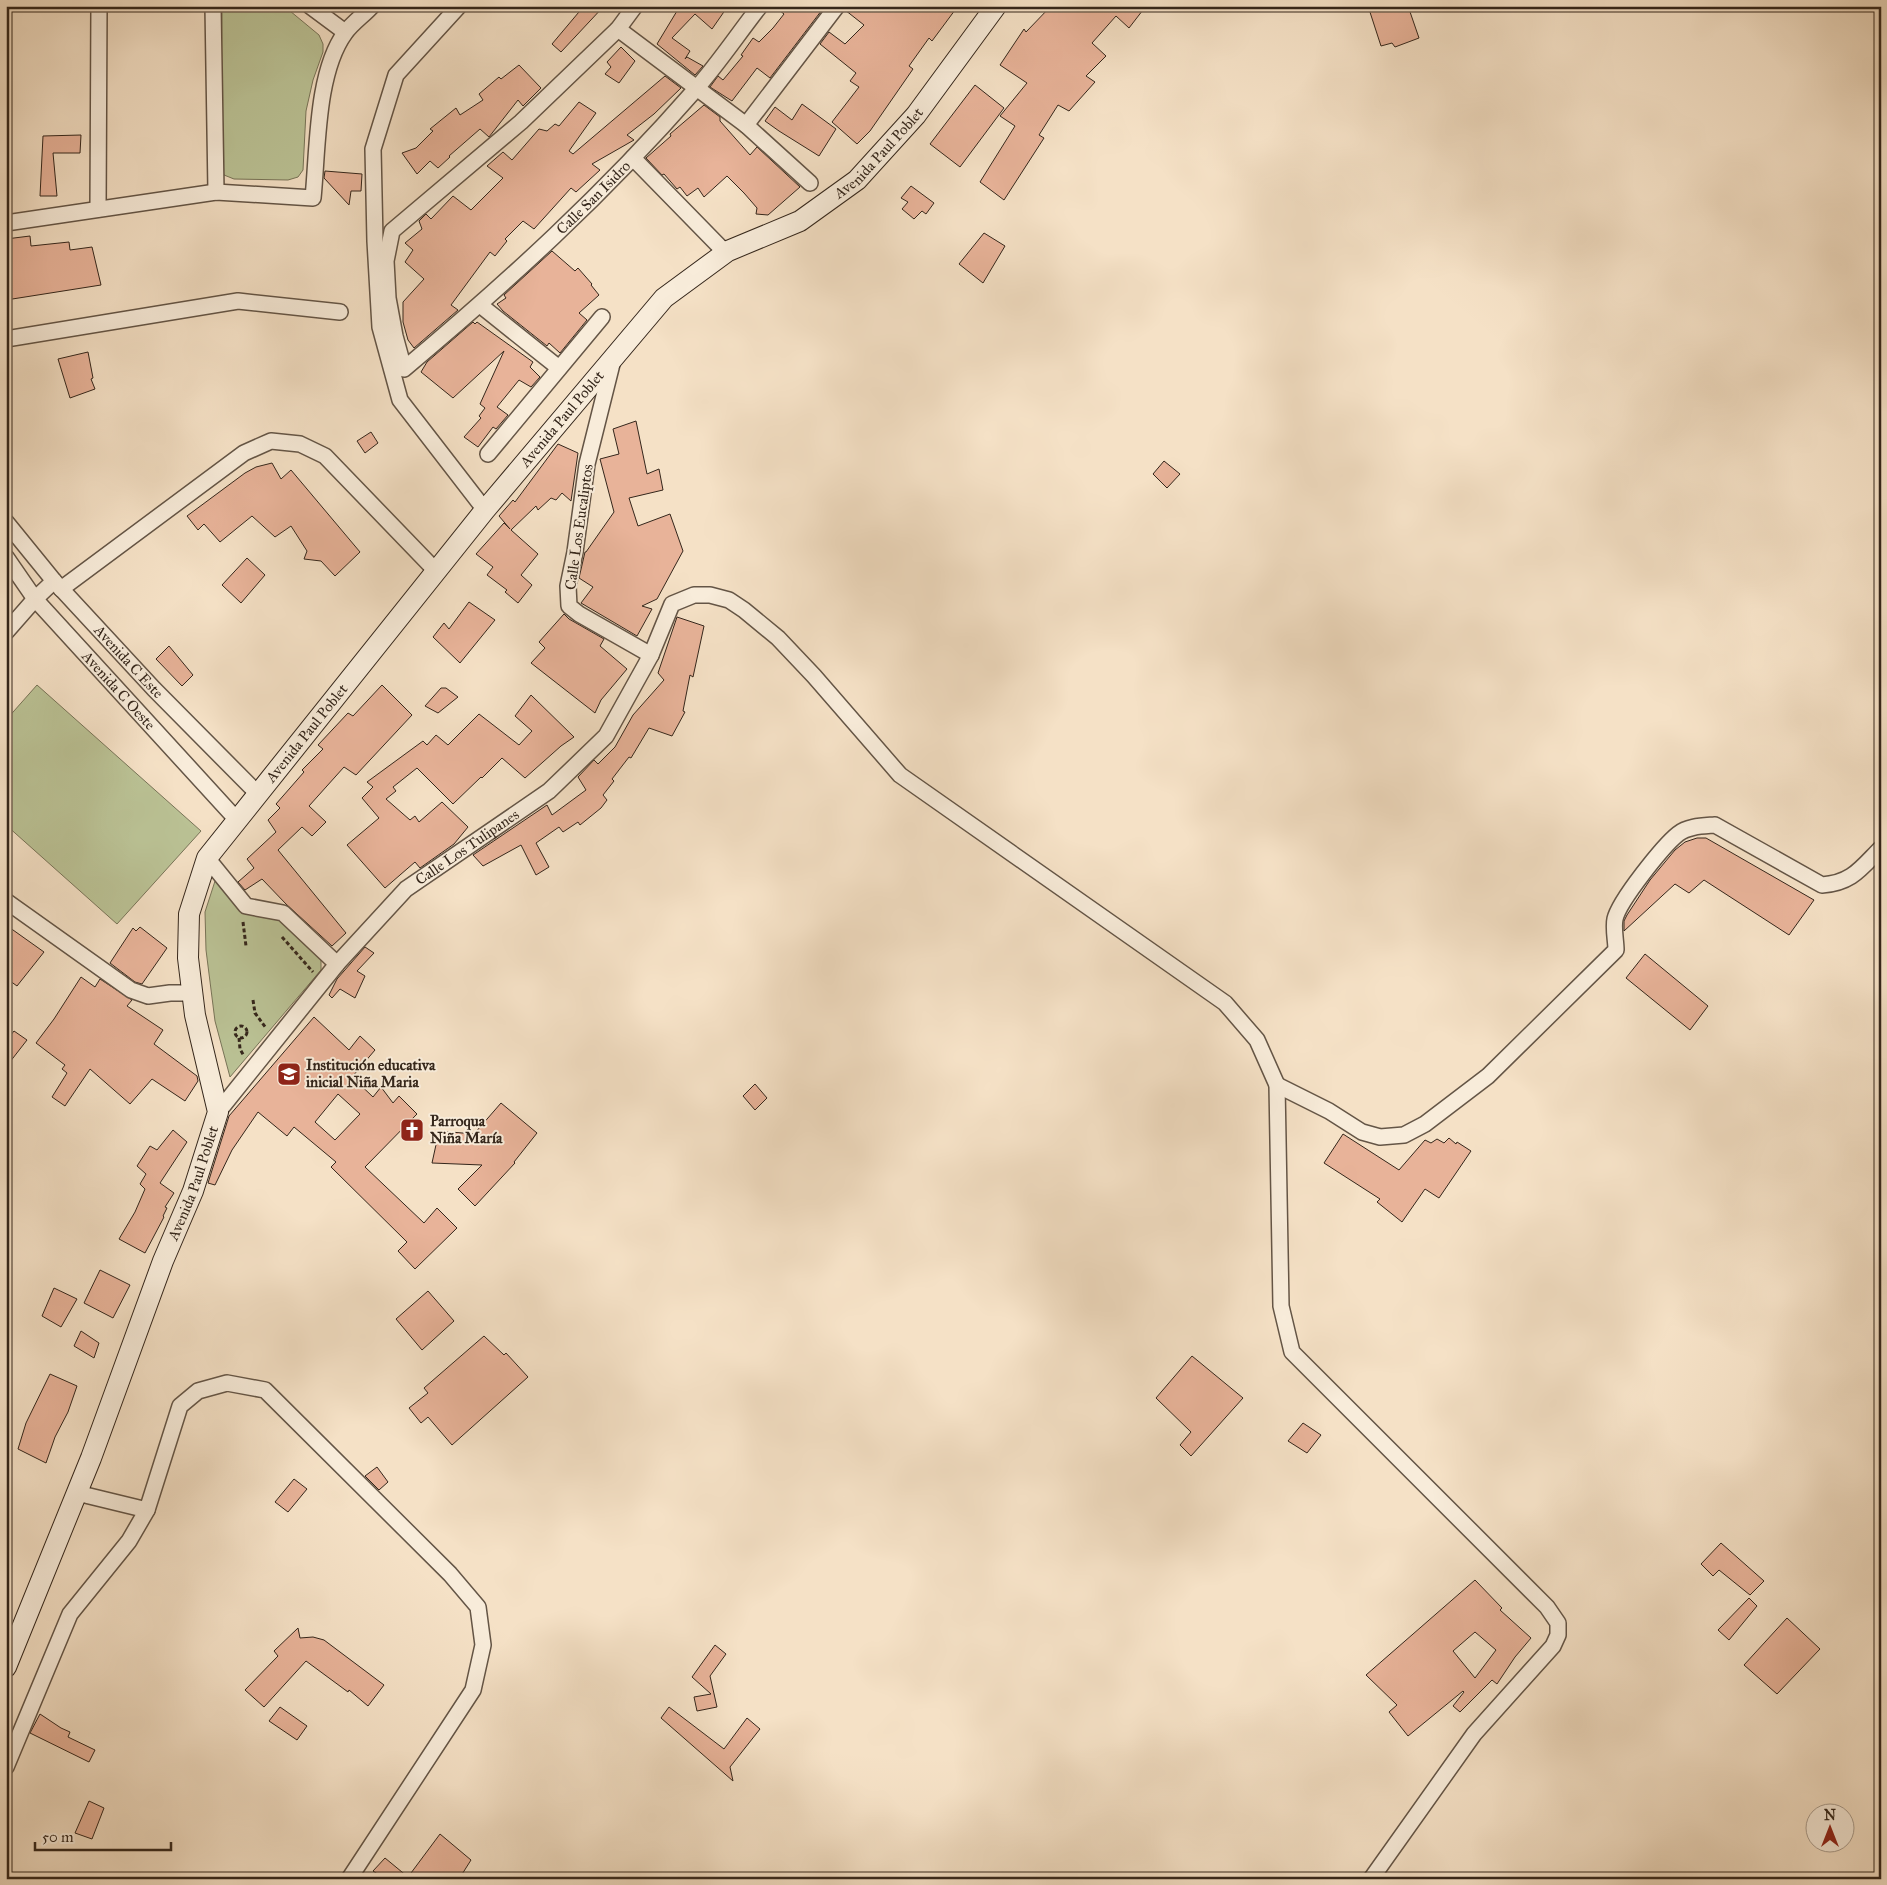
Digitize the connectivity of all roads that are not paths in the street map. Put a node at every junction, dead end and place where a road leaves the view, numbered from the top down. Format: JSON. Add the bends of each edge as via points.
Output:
{"nodes":[{"id":1,"x":99,"y":6,"type":"edge"},
{"id":2,"x":212,"y":6,"type":"edge"},
{"id":3,"x":310,"y":6,"type":"edge"},
{"id":4,"x":372,"y":6,"type":"edge"},
{"id":5,"x":459,"y":6,"type":"edge"},
{"id":6,"x":635,"y":6,"type":"edge"},
{"id":7,"x":760,"y":6,"type":"edge"},
{"id":8,"x":836,"y":6,"type":"edge"},
{"id":9,"x":996,"y":6,"type":"edge"},
{"id":10,"x":618,"y":29,"type":"junction"},
{"id":11,"x":346,"y":32,"type":"junction"},
{"id":12,"x":696,"y":89,"type":"junction"},
{"id":13,"x":746,"y":124,"type":"junction"},
{"id":14,"x":633,"y":158,"type":"junction"},
{"id":15,"x":810,"y":183,"type":"dead end"},
{"id":16,"x":216,"y":192,"type":"junction"},
{"id":17,"x":98,"y":210,"type":"junction"},
{"id":18,"x":6,"y":223,"type":"edge"},
{"id":19,"x":728,"y":251,"type":"junction"},
{"id":20,"x":480,"y":305,"type":"junction"},
{"id":21,"x":340,"y":312,"type":"dead end"},
{"id":22,"x":602,"y":317,"type":"dead end"},
{"id":23,"x":6,"y":339,"type":"edge"},
{"id":24,"x":614,"y":356,"type":"junction"},
{"id":25,"x":559,"y":368,"type":"junction"},
{"id":26,"x":488,"y":454,"type":"dead end"},
{"id":27,"x":485,"y":510,"type":"junction"},
{"id":28,"x":6,"y":522,"type":"edge"},
{"id":29,"x":6,"y":557,"type":"edge"},
{"id":30,"x":436,"y":571,"type":"junction"},
{"id":31,"x":58,"y":585,"type":"junction"},
{"id":32,"x":35,"y":599,"type":"junction"},
{"id":33,"x":6,"y":632,"type":"edge"},
{"id":34,"x":650,"y":655,"type":"junction"},
{"id":35,"x":258,"y":794,"type":"junction"},
{"id":36,"x":237,"y":820,"type":"junction"},
{"id":37,"x":1881,"y":848,"type":"edge"},
{"id":38,"x":206,"y":858,"type":"junction"},
{"id":39,"x":6,"y":901,"type":"edge"},
{"id":40,"x":337,"y":964,"type":"junction"},
{"id":41,"x":192,"y":993,"type":"junction"},
{"id":42,"x":1277,"y":1085,"type":"junction"},
{"id":43,"x":218,"y":1112,"type":"junction"},
{"id":44,"x":77,"y":1493,"type":"junction"},
{"id":45,"x":147,"y":1510,"type":"junction"},
{"id":46,"x":6,"y":1666,"type":"edge"},
{"id":47,"x":6,"y":1768,"type":"edge"},
{"id":48,"x":349,"y":1879,"type":"edge"},
{"id":49,"x":1371,"y":1879,"type":"edge"}],
"edges":[{"from":1,"to":17,"type":"street"},
{"from":2,"to":16,"type":"street"},
{"from":3,"to":11,"type":"street"},
{"from":4,"to":11,"type":"street"},
{"from":5,"to":27,"type":"street","via":[[396,75],[373,149],[375,250],[380,328],[400,400]]},
{"from":6,"to":10,"type":"street"},
{"from":7,"to":12,"type":"street","name":"Calle San Isidro"},
{"from":8,"to":13,"type":"street"},
{"from":9,"to":19,"type":"main road","name":"Avenida Paul Poblet","via":[[916,115],[857,180],[800,221]]},
{"from":10,"to":12,"type":"street"},
{"from":10,"to":20,"type":"street","name":"Calle San Isidro","via":[[521,122],[392,231],[386,261],[388,298],[404,369]]},
{"from":11,"to":16,"type":"street","via":[[332,55],[323,91],[314,198]]},
{"from":12,"to":13,"type":"street"},
{"from":12,"to":14,"type":"street","name":"Calle San Isidro"},
{"from":13,"to":15,"type":"street"},
{"from":14,"to":19,"type":"street","via":[[721,248]]},
{"from":14,"to":20,"type":"street","name":"Calle San Isidro","via":[[548,244]]},
{"from":16,"to":17,"type":"street"},
{"from":17,"to":18,"type":"street"},
{"from":19,"to":24,"type":"main road","name":"Avenida Paul Poblet","via":[[664,298]]},
{"from":20,"to":25,"type":"street"},
{"from":21,"to":23,"type":"street","via":[[238,301]]},
{"from":22,"to":25,"type":"street"},
{"from":24,"to":27,"type":"main road","name":"Avenida Paul Poblet"},
{"from":24,"to":34,"type":"street","name":"Calle Los Eucaliptos","via":[[587,464],[568,586],[569,606]]},
{"from":25,"to":26,"type":"street"},
{"from":27,"to":30,"type":"main road","name":"Avenida Paul Poblet"},
{"from":28,"to":31,"type":"street","name":"Avenida C Este"},
{"from":29,"to":32,"type":"street","name":"Avenida C Oeste"},
{"from":30,"to":31,"type":"street","via":[[325,456],[300,444],[271,441],[244,453]]},
{"from":30,"to":35,"type":"main road","name":"Avenida Paul Poblet"},
{"from":31,"to":32,"type":"street"},
{"from":31,"to":35,"type":"street","name":"Avenida C Este","via":[[154,689]]},
{"from":32,"to":33,"type":"street"},
{"from":32,"to":36,"type":"street","name":"Avenida C Oeste"},
{"from":34,"to":40,"type":"street","name":"Calle Los Tulipanes","via":[[606,736],[549,791],[406,889]]},
{"from":34,"to":42,"type":"street","name":"Calle Los Tulipanes","via":[[672,604],[694,595],[710,595],[729,600],[744,610],[778,638],[814,676],[900,775],[1225,1003],[1257,1040]]},
{"from":35,"to":36,"type":"main road","name":"Avenida Paul Poblet"},
{"from":36,"to":38,"type":"main road","name":"Avenida Paul Poblet"},
{"from":37,"to":42,"type":"street","via":[[1851,878],[1822,885],[1715,825],[1698,826],[1678,834],[1630,891],[1615,918],[1616,950],[1488,1076],[1426,1124],[1404,1135],[1380,1137],[1362,1132]]},
{"from":38,"to":40,"type":"street","via":[[246,906],[283,913]]},
{"from":38,"to":41,"type":"main road","name":"Avenida Paul Poblet","via":[[189,914],[188,958]]},
{"from":39,"to":41,"type":"street","via":[[131,990],[148,996]]},
{"from":40,"to":43,"type":"street","name":"Calle Los Tulipanes"},
{"from":41,"to":43,"type":"main road","name":"Avenida Paul Poblet"},
{"from":42,"to":49,"type":"street","via":[[1281,1306],[1292,1352],[1547,1607],[1558,1623],[1558,1635],[1553,1646],[1474,1734]]},
{"from":43,"to":44,"type":"main road","name":"Avenida Paul Poblet","via":[[193,1191],[163,1261]]},
{"from":44,"to":45,"type":"street"},
{"from":44,"to":46,"type":"main road","name":"Avenida Paul Poblet"},
{"from":45,"to":47,"type":"street","via":[[129,1541],[70,1614]]},
{"from":45,"to":48,"type":"street","via":[[180,1406],[198,1391],[227,1383],[266,1390],[450,1574],[478,1607],[483,1645],[472,1690]]}]}
